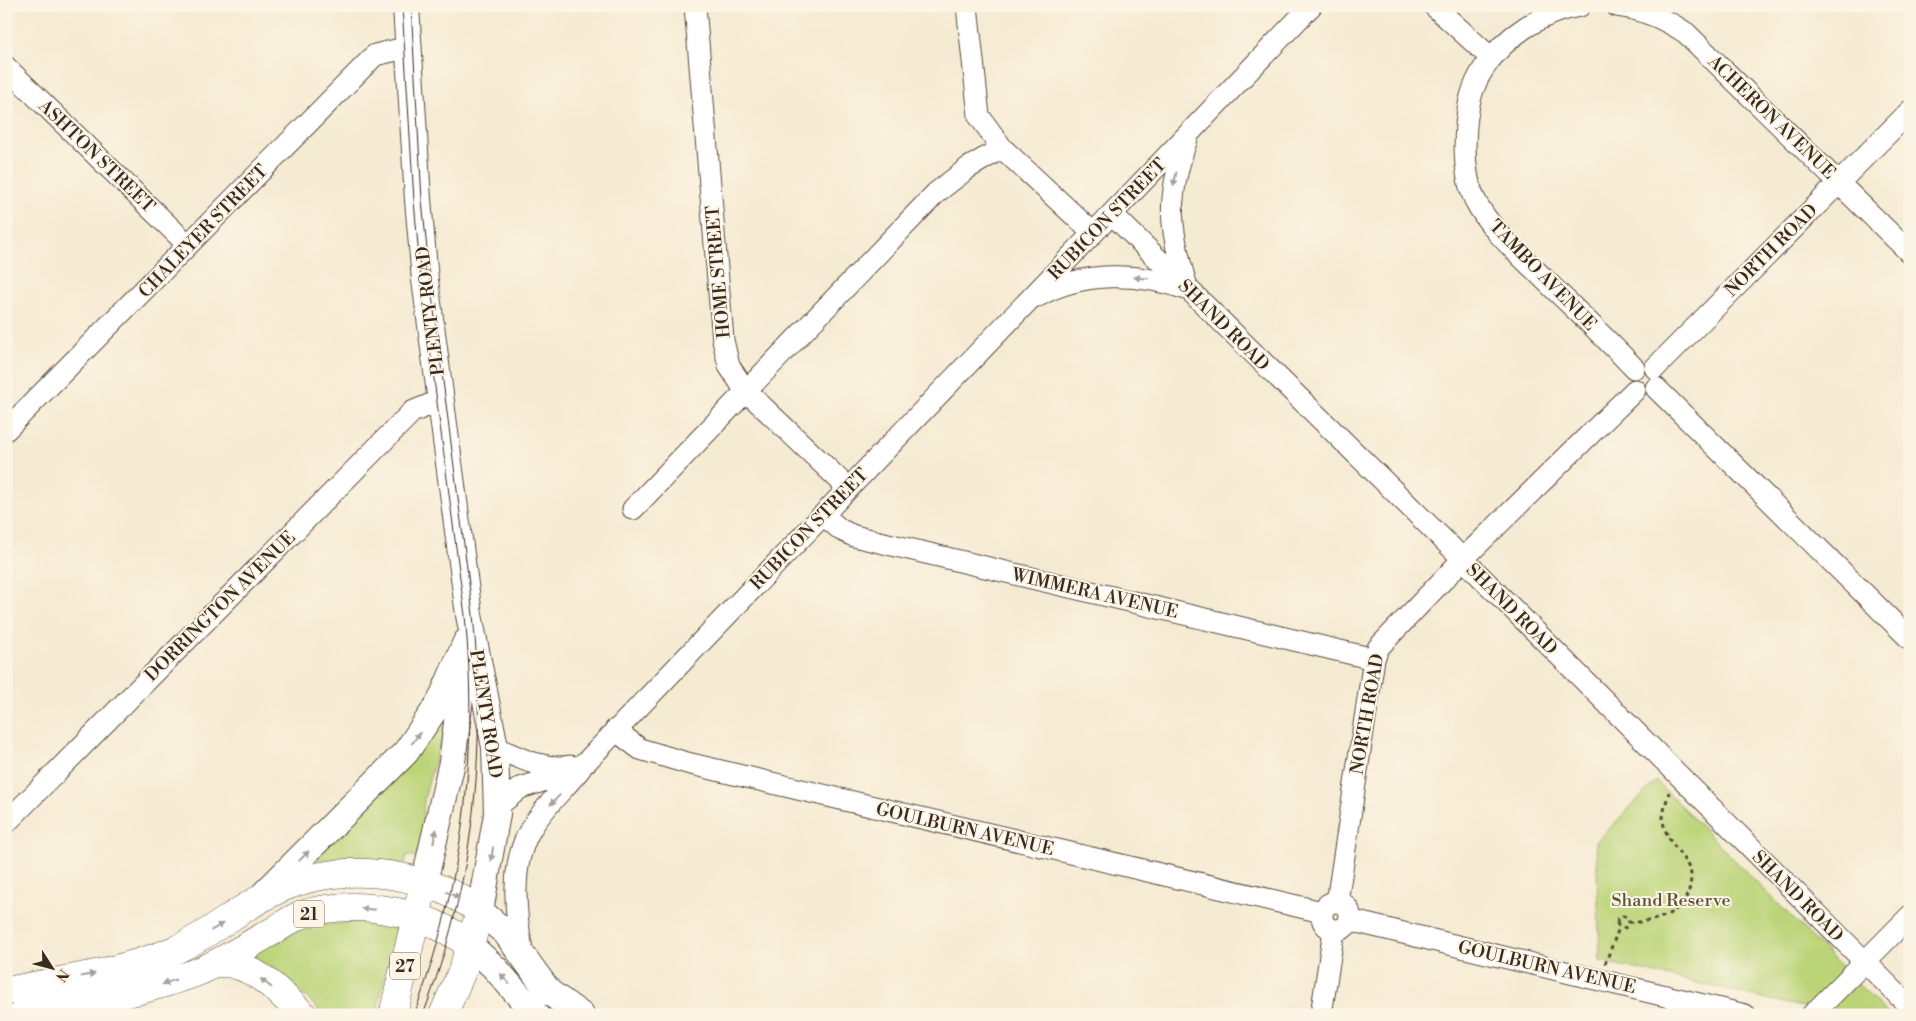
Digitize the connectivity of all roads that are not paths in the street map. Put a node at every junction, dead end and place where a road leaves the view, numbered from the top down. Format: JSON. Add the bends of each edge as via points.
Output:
{"nodes":[{"id":1,"x":406,"y":6,"type":"edge"},
{"id":2,"x":695,"y":6,"type":"edge"},
{"id":3,"x":967,"y":6,"type":"edge"},
{"id":4,"x":1311,"y":6,"type":"edge"},
{"id":5,"x":1434,"y":6,"type":"edge"},
{"id":6,"x":1580,"y":6,"type":"edge"},
{"id":7,"x":1617,"y":6,"type":"edge"},
{"id":8,"x":409,"y":47,"type":"junction"},
{"id":9,"x":1491,"y":58,"type":"junction"},
{"id":10,"x":6,"y":67,"type":"edge"},
{"id":11,"x":1910,"y":111,"type":"edge"},
{"id":12,"x":1190,"y":132,"type":"junction"},
{"id":13,"x":1002,"y":148,"type":"junction"},
{"id":14,"x":1838,"y":182,"type":"junction"},
{"id":15,"x":1112,"y":214,"type":"junction"},
{"id":16,"x":1093,"y":233,"type":"junction"},
{"id":17,"x":188,"y":245,"type":"junction"},
{"id":18,"x":1910,"y":253,"type":"edge"},
{"id":19,"x":1188,"y":290,"type":"junction"},
{"id":20,"x":1024,"y":305,"type":"junction"},
{"id":21,"x":1634,"y":368,"type":"junction"},
{"id":22,"x":1655,"y":378,"type":"junction"},
{"id":23,"x":746,"y":390,"type":"junction"},
{"id":24,"x":1634,"y":390,"type":"junction"},
{"id":25,"x":441,"y":400,"type":"junction"},
{"id":26,"x":6,"y":430,"type":"edge"},
{"id":27,"x":848,"y":488,"type":"junction"},
{"id":28,"x":633,"y":509,"type":"dead end"},
{"id":29,"x":823,"y":515,"type":"junction"},
{"id":30,"x":1463,"y":559,"type":"junction"},
{"id":31,"x":469,"y":615,"type":"junction"},
{"id":32,"x":1910,"y":639,"type":"edge"},
{"id":33,"x":466,"y":642,"type":"junction"},
{"id":34,"x":1374,"y":659,"type":"junction"},
{"id":35,"x":615,"y":730,"type":"junction"},
{"id":36,"x":495,"y":747,"type":"junction"},
{"id":37,"x":590,"y":758,"type":"junction"},
{"id":38,"x":498,"y":806,"type":"junction"},
{"id":39,"x":6,"y":823,"type":"edge"},
{"id":40,"x":424,"y":883,"type":"junction"},
{"id":41,"x":256,"y":901,"type":"junction"},
{"id":42,"x":480,"y":911,"type":"junction"},
{"id":43,"x":1335,"y":916,"type":"junction"},
{"id":44,"x":1910,"y":916,"type":"edge"},
{"id":45,"x":416,"y":918,"type":"junction"},
{"id":46,"x":471,"y":946,"type":"junction"},
{"id":47,"x":524,"y":959,"type":"junction"},
{"id":48,"x":1864,"y":962,"type":"junction"},
{"id":49,"x":214,"y":964,"type":"junction"},
{"id":50,"x":6,"y":991,"type":"edge"},
{"id":51,"x":1910,"y":1007,"type":"edge"},
{"id":52,"x":87,"y":1009,"type":"edge"},
{"id":53,"x":22,"y":1015,"type":"edge"},
{"id":54,"x":303,"y":1015,"type":"edge"},
{"id":55,"x":393,"y":1015,"type":"edge"},
{"id":56,"x":443,"y":1015,"type":"edge"},
{"id":57,"x":536,"y":1015,"type":"edge"},
{"id":58,"x":581,"y":1015,"type":"edge"},
{"id":59,"x":1321,"y":1015,"type":"edge"},
{"id":60,"x":1745,"y":1015,"type":"edge"},
{"id":61,"x":1812,"y":1015,"type":"edge"}],
"edges":[{"from":1,"to":8,"type":"main road","name":"PLENTY ROAD","number":"27"},
{"from":2,"to":23,"type":"street","name":"HOME STREET","via":[[723,340],[729,366]]},
{"from":3,"to":13,"type":"street","via":[[979,116]]},
{"from":4,"to":12,"type":"street","name":"RUBICON STREET"},
{"from":5,"to":9,"type":"street"},
{"from":6,"to":9,"type":"street","via":[[1562,9],[1534,22]]},
{"from":7,"to":14,"type":"street","name":"ACHERON AVENUE","via":[[1648,13],[1686,33]]},
{"from":8,"to":17,"type":"street","name":"CHALEYER STREET","via":[[375,55]]},
{"from":8,"to":25,"type":"main road","name":"PLENTY ROAD","number":"27","via":[[418,200]]},
{"from":9,"to":21,"type":"street","name":"TAMBO AVENUE","via":[[1475,82],[1468,108],[1465,167],[1475,199],[1491,224],[1517,253]]},
{"from":10,"to":17,"type":"street","name":"ASHTON STREET"},
{"from":11,"to":14,"type":"street","name":"NORTH ROAD"},
{"from":12,"to":15,"type":"street","name":"RUBICON STREET"},
{"from":12,"to":19,"type":"street","name":"RUBICON STREET","one_way":true,"via":[[1176,175],[1171,213],[1176,248]]},
{"from":13,"to":16,"type":"street"},
{"from":13,"to":23,"type":"street","via":[[968,168],[936,193]]},
{"from":14,"to":18,"type":"street","name":"ACHERON AVENUE"},
{"from":14,"to":22,"type":"street","name":"NORTH ROAD"},
{"from":15,"to":16,"type":"street","name":"RUBICON STREET"},
{"from":15,"to":19,"type":"street","name":"SHAND ROAD"},
{"from":16,"to":20,"type":"street","name":"RUBICON STREET"},
{"from":17,"to":26,"type":"street","name":"CHALEYER STREET"},
{"from":19,"to":20,"type":"street","name":"RUBICON STREET","one_way":true,"via":[[1144,278],[1100,277],[1060,286]]},
{"from":19,"to":30,"type":"street","name":"SHAND ROAD"},
{"from":20,"to":27,"type":"street","name":"RUBICON STREET"},
{"from":21,"to":22,"type":"street","via":[[1644,364]]},
{"from":21,"to":24,"type":"street","via":[[1629,380]]},
{"from":22,"to":24,"type":"street","via":[[1646,394]]},
{"from":22,"to":32,"type":"street"},
{"from":23,"to":27,"type":"street","name":"HOME STREET"},
{"from":23,"to":28,"type":"street"},
{"from":24,"to":30,"type":"street","name":"NORTH ROAD"},
{"from":25,"to":31,"type":"main road","name":"PLENTY ROAD","number":"27"},
{"from":25,"to":39,"type":"street","name":"DORRINGTON AVENUE","via":[[412,412]]},
{"from":27,"to":29,"type":"street","name":"RUBICON STREET"},
{"from":29,"to":34,"type":"street","name":"WIMMERA AVENUE","via":[[854,536]]},
{"from":29,"to":35,"type":"street","name":"RUBICON STREET"},
{"from":30,"to":34,"type":"street","name":"NORTH ROAD","via":[[1388,636]]},
{"from":30,"to":48,"type":"street","name":"SHAND ROAD"},
{"from":31,"to":33,"type":"main road","name":"PLENTY ROAD","number":"27"},
{"from":31,"to":36,"type":"main road","name":"PLENTY ROAD","number":"27"},
{"from":40,"to":33,"type":"main road","name":"PLENTY ROAD","number":"27","one_way":true,"via":[[452,762]]},
{"from":41,"to":33,"type":"main road","one_way":true,"via":[[289,872],[406,752],[440,702]]},
{"from":34,"to":43,"type":"street","name":"NORTH ROAD"},
{"from":35,"to":37,"type":"street","name":"RUBICON STREET"},
{"from":35,"to":43,"type":"street","name":"GOULBURN AVENUE","via":[[640,749],[687,763]]},
{"from":36,"to":37,"type":"street","name":"RUBICON STREET","via":[[523,760],[554,767]]},
{"from":36,"to":38,"type":"main road","name":"PLENTY ROAD","number":"27"},
{"from":37,"to":38,"type":"street","name":"RUBICON STREET","via":[[566,774],[520,788]]},
{"from":37,"to":47,"type":"street","name":"RUBICON STREET","one_way":true,"via":[[541,815],[528,833],[521,851],[516,899]]},
{"from":38,"to":42,"type":"main road","name":"PLENTY ROAD","number":"27","one_way":true},
{"from":40,"to":41,"type":"highway","number":"21","via":[[376,874],[340,873],[301,881]]},
{"from":40,"to":42,"type":"highway","number":"21","one_way":true,"via":[[455,895]]},
{"from":40,"to":45,"type":"highway","name":"PLENTY ROAD","number":"27"},
{"from":50,"to":41,"type":"highway","number":"21","one_way":true,"via":[[108,970],[161,955],[194,940]]},
{"from":42,"to":46,"type":"highway","name":"PLENTY ROAD","number":"27"},
{"from":42,"to":47,"type":"main road","number":"21","via":[[506,933]]},
{"from":43,"to":59,"type":"street","name":"NORTH ROAD"},
{"from":43,"to":60,"type":"street","name":"GOULBURN AVENUE"},
{"from":44,"to":48,"type":"street"},
{"from":45,"to":46,"type":"highway","number":"21","via":[[450,931]]},
{"from":45,"to":49,"type":"highway","number":"21","one_way":true,"via":[[356,908],[301,915]]},
{"from":45,"to":55,"type":"highway","name":"PLENTY ROAD","number":"27"},
{"from":46,"to":56,"type":"highway","name":"PLENTY ROAD","number":"27"},
{"from":57,"to":46,"type":"main road","number":"21","one_way":true},
{"from":47,"to":58,"type":"main road","number":"21","via":[[549,992]]},
{"from":48,"to":51,"type":"street","name":"SHAND ROAD"},
{"from":48,"to":61,"type":"street"},
{"from":49,"to":52,"type":"highway","number":"21","one_way":true},
{"from":54,"to":49,"type":"highway","one_way":true,"via":[[245,967],[231,962]]},
{"from":52,"to":53,"type":"highway","number":"21"}]}
